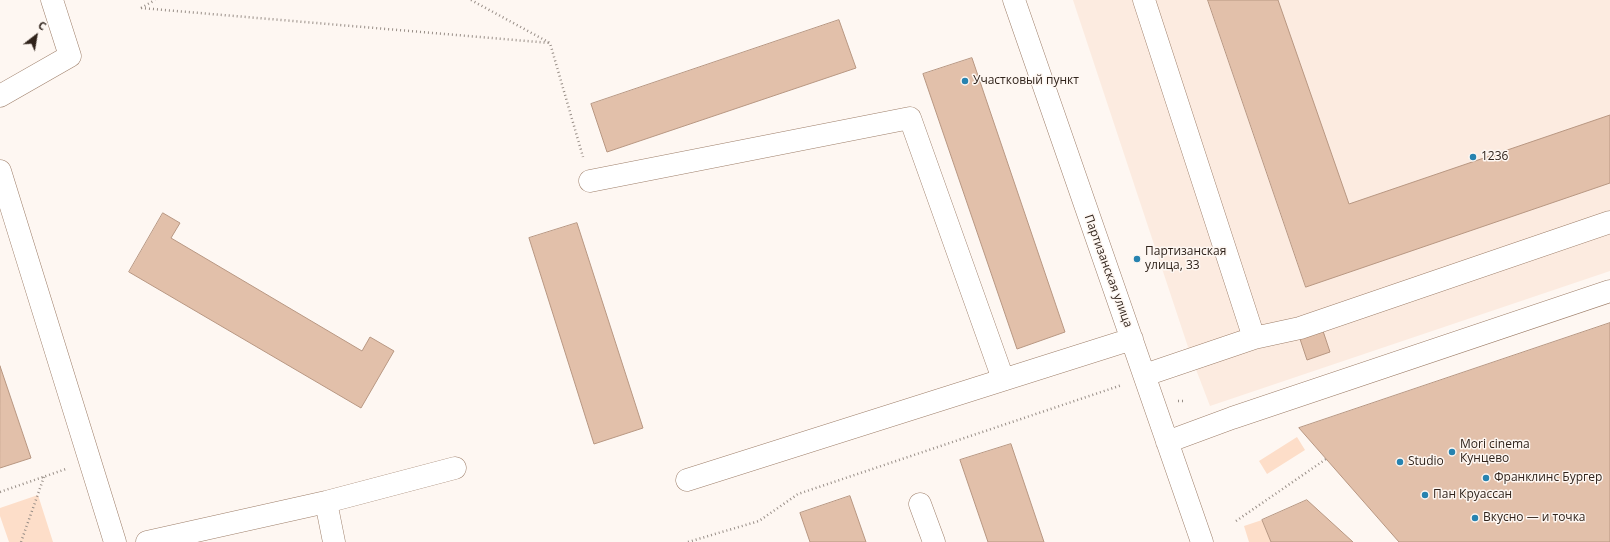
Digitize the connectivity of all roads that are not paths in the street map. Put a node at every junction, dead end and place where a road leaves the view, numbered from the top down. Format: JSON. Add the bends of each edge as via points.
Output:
{"nodes":[{"id":1,"x":52,"y":0,"type":"edge"},
{"id":2,"x":1014,"y":0,"type":"edge"},
{"id":3,"x":1144,"y":0,"type":"edge"},
{"id":4,"x":0,"y":96,"type":"edge"},
{"id":5,"x":0,"y":171,"type":"edge"},
{"id":6,"x":590,"y":181,"type":"road end"},
{"id":7,"x":1610,"y":222,"type":"edge"},
{"id":8,"x":1610,"y":291,"type":"edge"},
{"id":9,"x":1254,"y":338,"type":"junction"},
{"id":10,"x":1132,"y":339,"type":"junction"},
{"id":11,"x":1145,"y":375,"type":"junction"},
{"id":12,"x":1003,"y":379,"type":"junction"},
{"id":13,"x":1167,"y":442,"type":"junction"},
{"id":14,"x":455,"y":468,"type":"dead end"},
{"id":15,"x":687,"y":480,"type":"dead end"},
{"id":16,"x":326,"y":502,"type":"junction"},
{"id":17,"x":920,"y":504,"type":"dead end"},
{"id":18,"x":115,"y":542,"type":"edge"},
{"id":19,"x":147,"y":542,"type":"edge"},
{"id":20,"x":334,"y":542,"type":"edge"},
{"id":21,"x":934,"y":542,"type":"edge"},
{"id":22,"x":1202,"y":542,"type":"edge"}],
"edges":[{"from":1,"to":4,"type":"street","via":[[70,56]]},
{"from":2,"to":10,"type":"street","name":"Партизанская улица"},
{"from":3,"to":9,"type":"street"},
{"from":5,"to":18,"type":"street"},
{"from":6,"to":12,"type":"street","via":[[910,118]]},
{"from":7,"to":9,"type":"street","via":[[1300,328]]},
{"from":8,"to":13,"type":"street"},
{"from":9,"to":11,"type":"street"},
{"from":10,"to":11,"type":"street","name":"Партизанская улица"},
{"from":10,"to":12,"type":"street"},
{"from":11,"to":13,"type":"street","name":"Партизанская улица"},
{"from":12,"to":15,"type":"street"},
{"from":13,"to":22,"type":"street","name":"Партизанская улица"},
{"from":14,"to":16,"type":"street"},
{"from":16,"to":19,"type":"street"},
{"from":16,"to":20,"type":"street"},
{"from":17,"to":21,"type":"street"}]}
